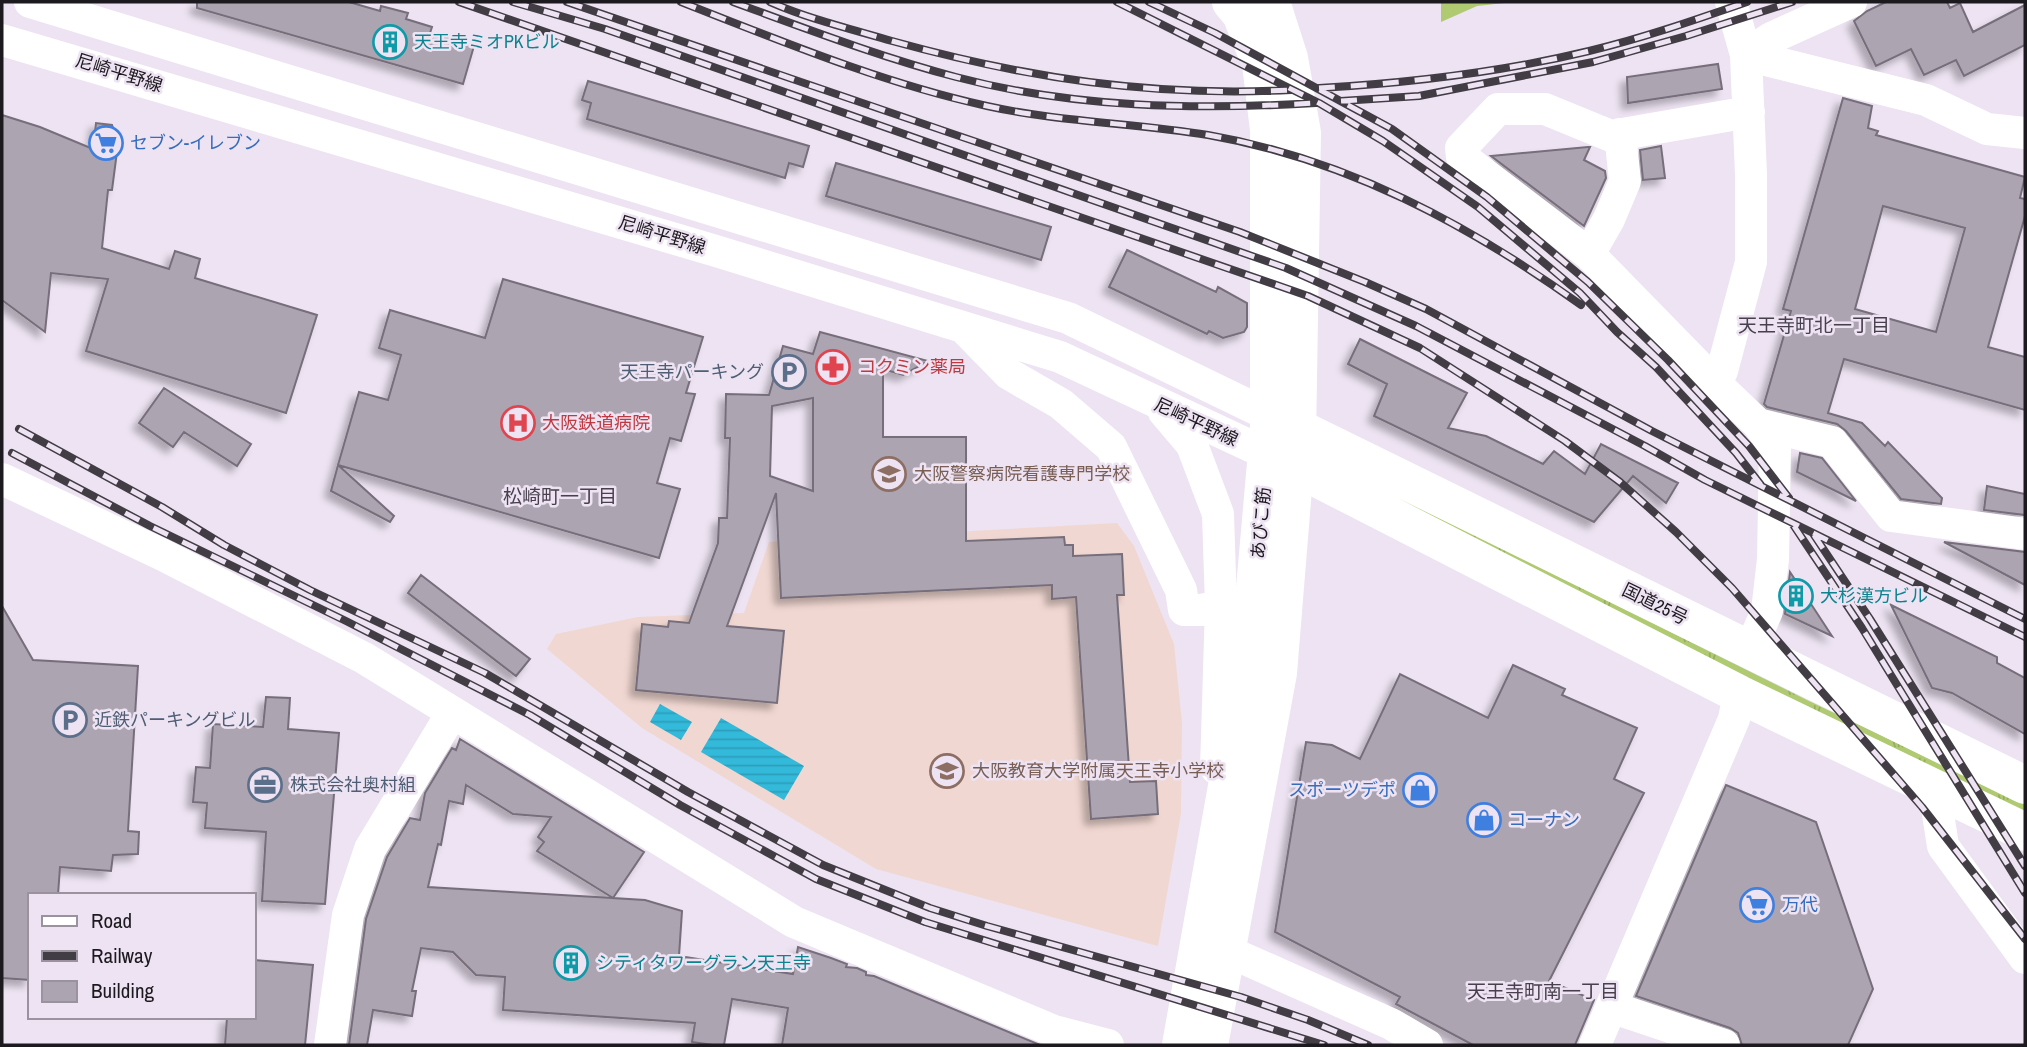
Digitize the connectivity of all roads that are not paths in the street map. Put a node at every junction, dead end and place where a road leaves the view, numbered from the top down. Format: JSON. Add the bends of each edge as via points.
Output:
{"nodes":[{"id":1,"x":30,"y":2,"type":"edge"},
{"id":2,"x":1231,"y":2,"type":"edge"},
{"id":3,"x":1271,"y":2,"type":"edge"},
{"id":4,"x":1731,"y":2,"type":"edge"},
{"id":5,"x":1851,"y":2,"type":"edge"},
{"id":6,"x":2,"y":40,"type":"edge"},
{"id":7,"x":1746,"y":54,"type":"junction"},
{"id":8,"x":1749,"y":111,"type":"junction"},
{"id":9,"x":2025,"y":132,"type":"edge"},
{"id":10,"x":1620,"y":134,"type":"junction"},
{"id":11,"x":1589,"y":254,"type":"junction"},
{"id":12,"x":971,"y":287,"type":"junction"},
{"id":13,"x":962,"y":326,"type":"junction"},
{"id":14,"x":1715,"y":383,"type":"junction"},
{"id":15,"x":1156,"y":404,"type":"junction"},
{"id":16,"x":1286,"y":422,"type":"junction"},
{"id":17,"x":1758,"y":424,"type":"junction"},
{"id":18,"x":1359,"y":457,"type":"junction"},
{"id":19,"x":1307,"y":473,"type":"junction"},
{"id":20,"x":2,"y":479,"type":"edge"},
{"id":21,"x":2025,"y":534,"type":"edge"},
{"id":22,"x":1221,"y":606,"type":"junction"},
{"id":23,"x":1750,"y":650,"type":"junction"},
{"id":24,"x":1739,"y":694,"type":"junction"},
{"id":25,"x":452,"y":713,"type":"junction"},
{"id":26,"x":1218,"y":756,"type":"junction"},
{"id":27,"x":2025,"y":785,"type":"edge"},
{"id":28,"x":1934,"y":788,"type":"junction"},
{"id":29,"x":2025,"y":832,"type":"edge"},
{"id":30,"x":1236,"y":955,"type":"junction"},
{"id":31,"x":2025,"y":958,"type":"edge"},
{"id":32,"x":1611,"y":1007,"type":"junction"},
{"id":33,"x":1052,"y":1038,"type":"edge"},
{"id":34,"x":330,"y":1045,"type":"edge"},
{"id":35,"x":1108,"y":1045,"type":"edge"},
{"id":36,"x":1166,"y":1045,"type":"edge"},
{"id":37,"x":1181,"y":1045,"type":"edge"},
{"id":38,"x":1209,"y":1045,"type":"edge"},
{"id":39,"x":1220,"y":1045,"type":"edge"},
{"id":40,"x":1427,"y":1045,"type":"edge"},
{"id":41,"x":1595,"y":1045,"type":"edge"},
{"id":42,"x":1724,"y":1045,"type":"edge"}],
"edges":[{"from":1,"to":12,"type":"street"},
{"from":2,"to":37,"type":"main road","name":"あびこ筋","via":[[1241,14],[1261,64],[1269,130],[1269,429],[1248,668]]},
{"from":3,"to":38,"type":"main road","name":"あびこ筋","via":[[1289,58],[1302,133],[1297,439],[1278,673]]},
{"from":4,"to":7,"type":"street"},
{"from":5,"to":7,"type":"street"},
{"from":6,"to":13,"type":"street","name":"尼崎平野線"},
{"from":7,"to":8,"type":"street"},
{"from":7,"to":9,"type":"street","via":[[1926,100],[1987,129]]},
{"from":8,"to":10,"type":"street"},
{"from":8,"to":14,"type":"street","via":[[1751,262]]},
{"from":10,"to":11,"type":"street","via":[[1625,181]]},
{"from":10,"to":11,"type":"street","via":[[1611,136],[1545,108],[1498,108],[1461,148],[1462,157]]},
{"from":11,"to":14,"type":"street"},
{"from":12,"to":13,"type":"street"},
{"from":12,"to":16,"type":"street","via":[[1068,318]]},
{"from":13,"to":15,"type":"street","name":"尼崎平野線","via":[[1060,357]]},
{"from":13,"to":22,"type":"street","via":[[1009,374],[1061,404],[1111,447],[1181,590],[1184,610]]},
{"from":14,"to":17,"type":"street"},
{"from":15,"to":19,"type":"street","name":"尼崎平野線"},
{"from":15,"to":22,"type":"street","via":[[1192,445],[1218,514]]},
{"from":16,"to":18,"type":"main road","name":"国道25号"},
{"from":16,"to":19,"type":"street"},
{"from":17,"to":21,"type":"street","via":[[1832,442],[1891,516]]},
{"from":17,"to":23,"type":"street","via":[[1775,447],[1773,559],[1767,611]]},
{"from":18,"to":19,"type":"street"},
{"from":18,"to":23,"type":"main road","name":"国道25号"},
{"from":19,"to":24,"type":"main road"},
{"from":19,"to":26,"type":"street","via":[[1271,538]]},
{"from":19,"to":30,"type":"street"},
{"from":20,"to":25,"type":"street","via":[[364,658]]},
{"from":22,"to":26,"type":"street"},
{"from":23,"to":27,"type":"main road","name":"国道25号"},
{"from":24,"to":28,"type":"main road"},
{"from":24,"to":32,"type":"street","via":[[1734,719]]},
{"from":25,"to":33,"type":"street","via":[[794,922]]},
{"from":25,"to":34,"type":"street","via":[[370,849],[348,915]]},
{"from":26,"to":36,"type":"street"},
{"from":28,"to":29,"type":"main road"},
{"from":28,"to":31,"type":"street","via":[[1943,846]]},
{"from":30,"to":39,"type":"street"},
{"from":30,"to":40,"type":"street","via":[[1391,1024]]},
{"from":32,"to":41,"type":"street"},
{"from":32,"to":42,"type":"street"},
{"from":33,"to":35,"type":"street"}]}
